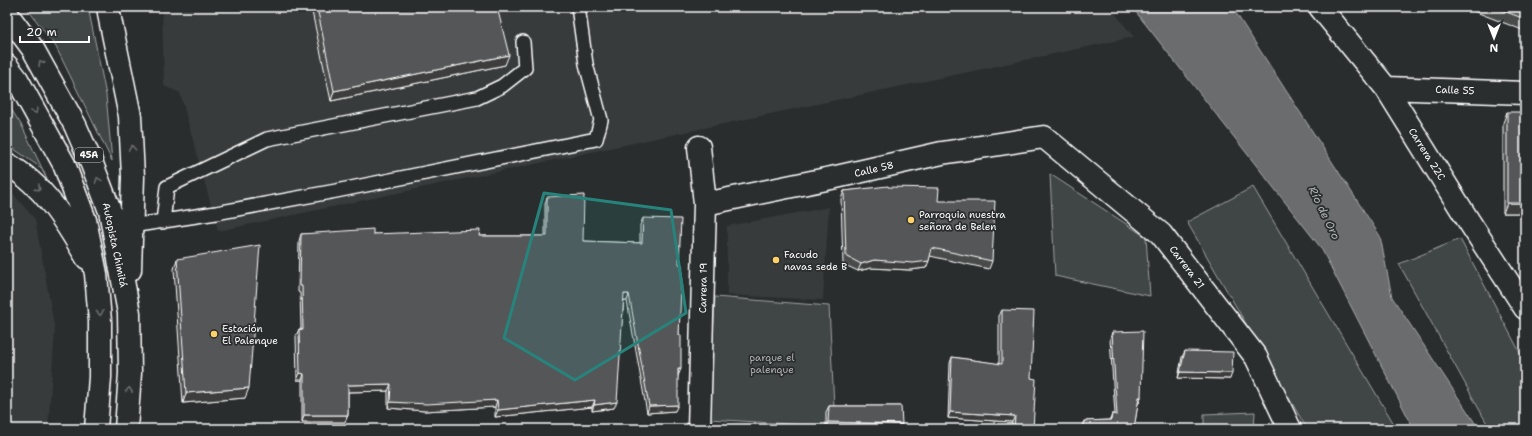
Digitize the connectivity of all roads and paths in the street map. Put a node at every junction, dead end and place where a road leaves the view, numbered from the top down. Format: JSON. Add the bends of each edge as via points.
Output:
{"nodes":[{"id":1,"x":108,"y":7,"type":"edge"},
{"id":2,"x":578,"y":7,"type":"edge"},
{"id":3,"x":1320,"y":7,"type":"edge"},
{"id":4,"x":7,"y":14,"type":"edge"},
{"id":5,"x":523,"y":42,"type":"dead end"},
{"id":6,"x":7,"y":66,"type":"edge"},
{"id":7,"x":1386,"y":88,"type":"junction"},
{"id":8,"x":1525,"y":92,"type":"edge"},
{"id":9,"x":1044,"y":137,"type":"joint"},
{"id":10,"x":699,"y":147,"type":"dead end"},
{"id":11,"x":7,"y":164,"type":"edge"},
{"id":12,"x":705,"y":204,"type":"junction"},
{"id":13,"x":163,"y":222,"type":"junction"},
{"id":14,"x":131,"y":226,"type":"junction"},
{"id":15,"x":96,"y":274,"type":"junction"},
{"id":16,"x":1525,"y":308,"type":"edge"},
{"id":17,"x":129,"y":313,"type":"junction"},
{"id":18,"x":96,"y":429,"type":"edge"},
{"id":19,"x":126,"y":429,"type":"edge"},
{"id":20,"x":700,"y":429,"type":"edge"},
{"id":21,"x":1290,"y":429,"type":"edge"}],
"edges":[{"from":14,"to":1,"type":"main road","one_way":true,"via":[[133,177],[130,116]]},
{"from":2,"to":13,"type":"lane","via":[[586,64],[601,120],[596,139],[336,191]]},
{"from":3,"to":7,"type":"main road","name":"Carrera 22C"},
{"from":17,"to":4,"type":"main road","name":"Autopista Chimitá","number":"45A","one_way":true,"via":[[110,211],[92,164],[75,125],[33,49]]},
{"from":5,"to":13,"type":"lane","via":[[525,68],[502,86],[477,98],[267,139],[167,187]]},
{"from":6,"to":15,"type":"main road","number":"45A","one_way":true,"via":[[17,79],[64,164],[85,220]]},
{"from":7,"to":8,"type":"main road","name":"Calle 55"},
{"from":7,"to":16,"type":"main road","name":"Carrera 22C"},
{"from":9,"to":12,"type":"main road","name":"Calle 58","via":[[942,153],[836,178]]},
{"from":9,"to":21,"type":"main road","name":"Carrera 21","via":[[1161,234],[1256,357]]},
{"from":10,"to":12,"type":"main road","name":"Carrera 19"},
{"from":11,"to":15,"type":"main road","one_way":true,"via":[[44,194],[67,223]]},
{"from":12,"to":20,"type":"main road","name":"Carrera 19"},
{"from":13,"to":14,"type":"lane"},
{"from":14,"to":17,"type":"main road"},
{"from":15,"to":18,"type":"main road","number":"45A","one_way":true,"via":[[100,321],[100,377]]},
{"from":19,"to":17,"type":"main road","name":"Autopista Chimitá","number":"45A","one_way":true,"via":[[130,373]]}]}
